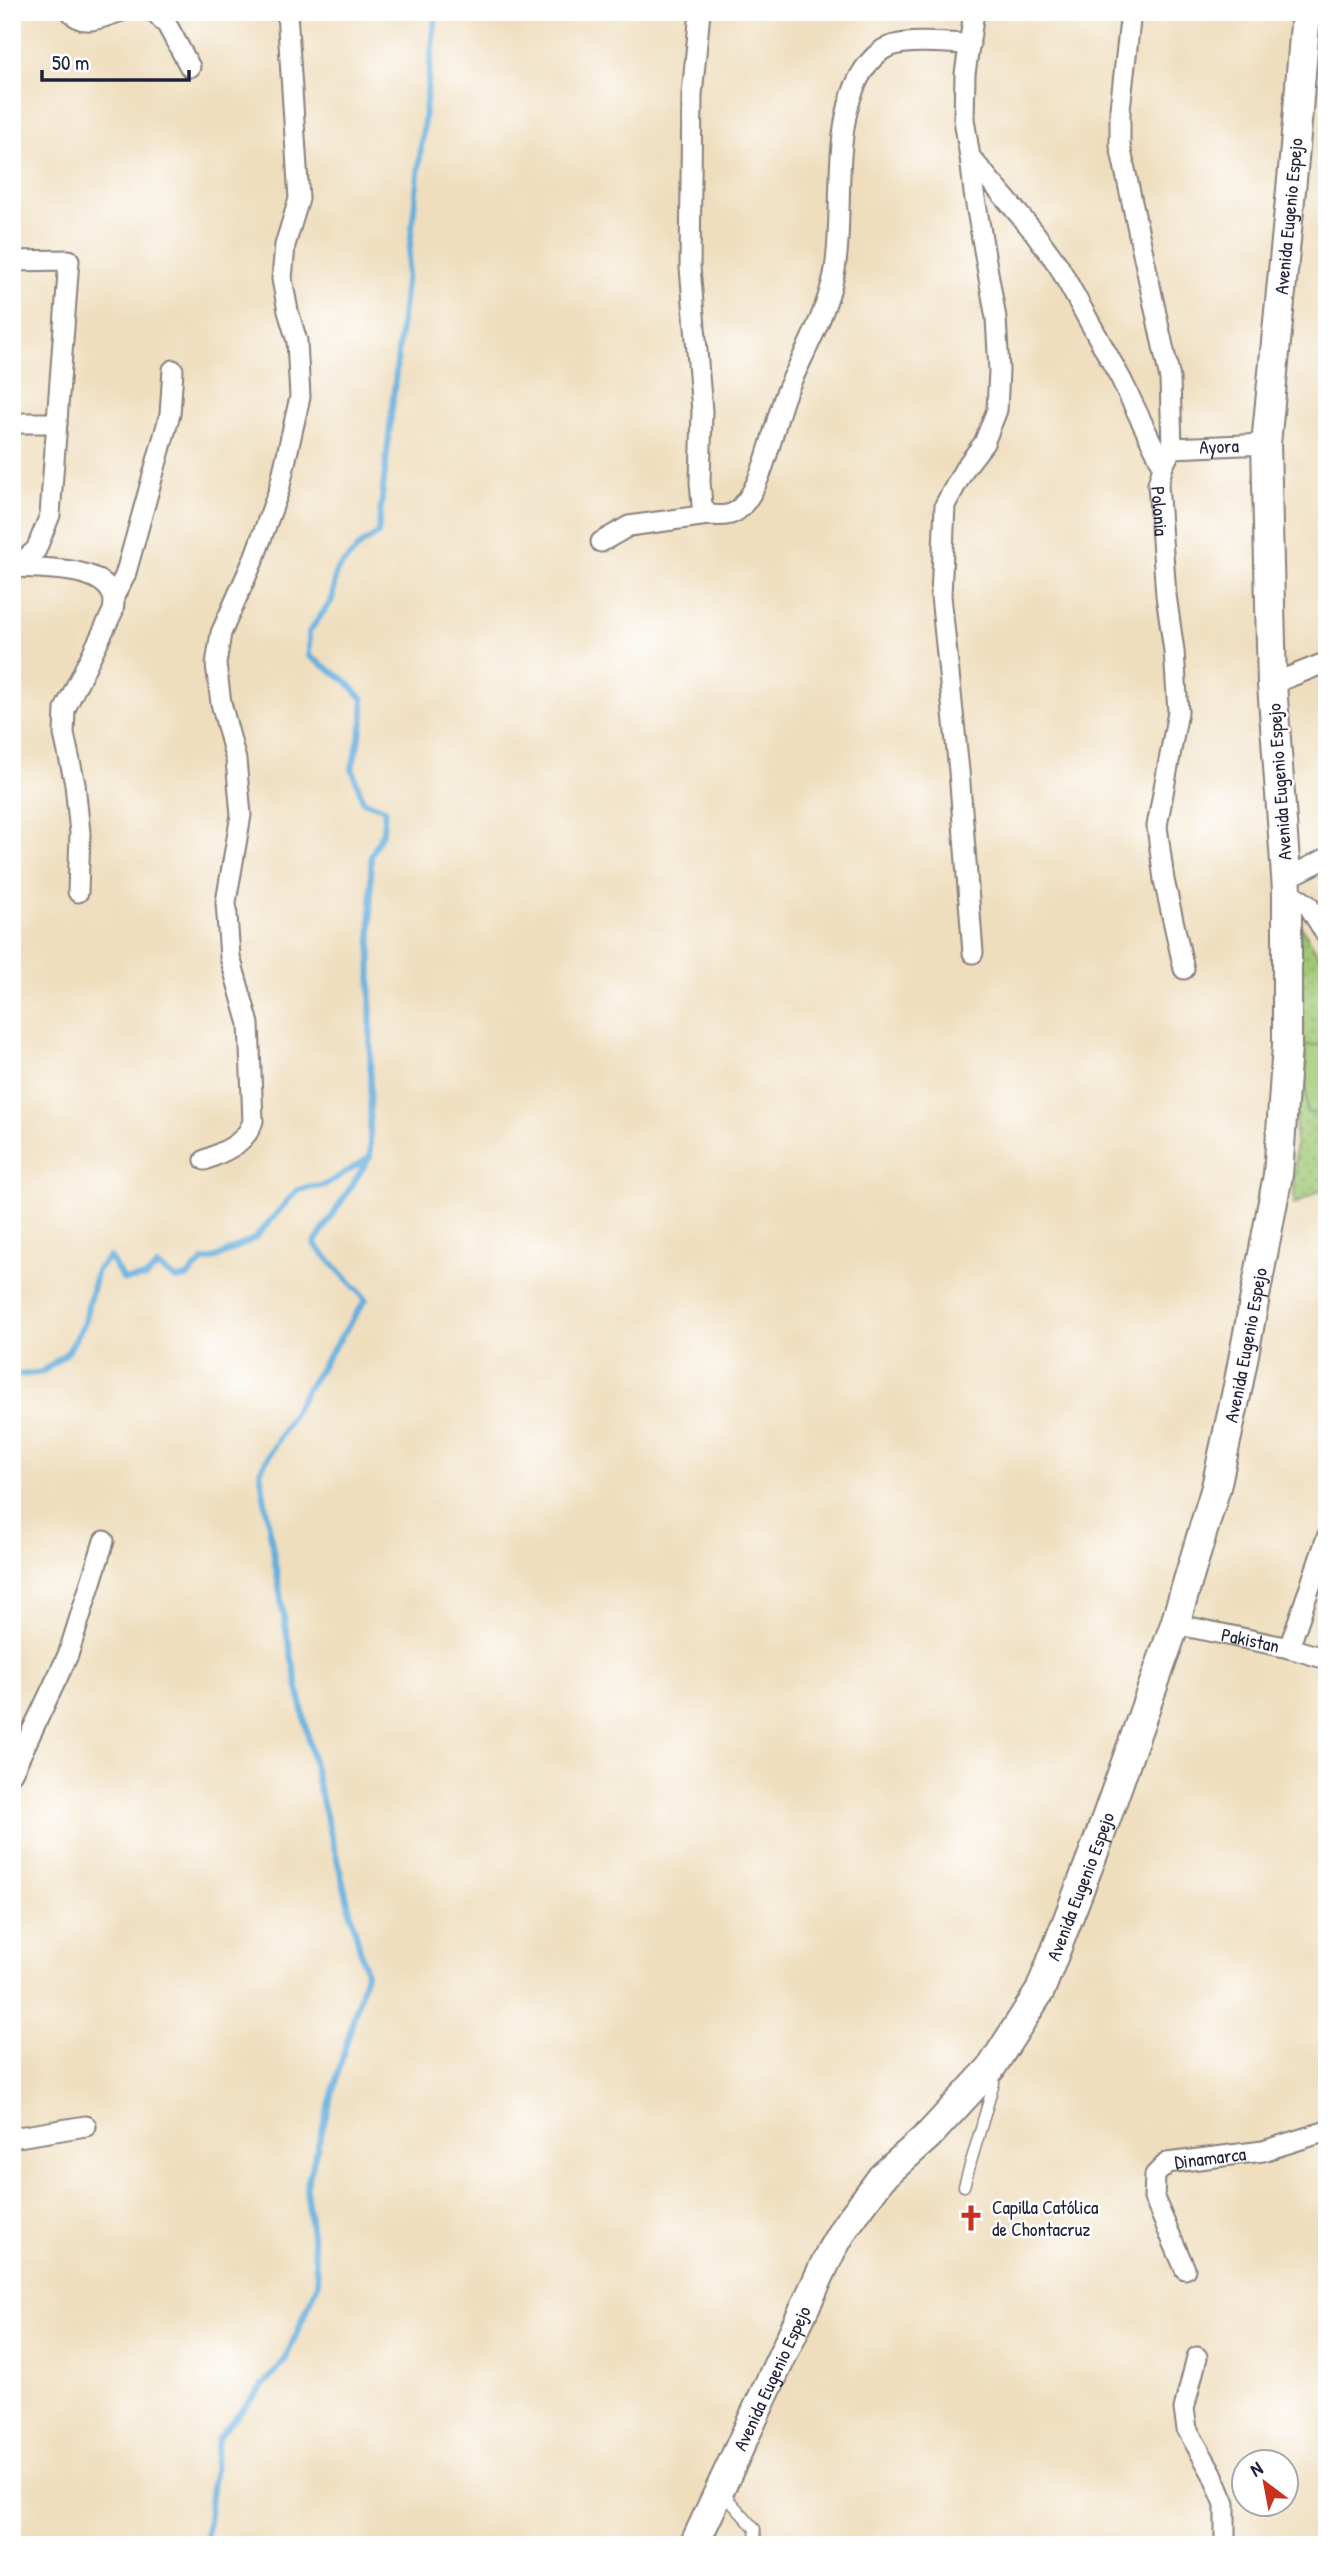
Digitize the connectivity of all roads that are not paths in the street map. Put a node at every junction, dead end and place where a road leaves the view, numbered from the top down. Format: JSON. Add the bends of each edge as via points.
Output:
{"nodes":[{"id":1,"x":71,"y":12,"type":"edge"},
{"id":2,"x":119,"y":12,"type":"edge"},
{"id":3,"x":155,"y":12,"type":"edge"},
{"id":4,"x":287,"y":12,"type":"edge"},
{"id":5,"x":700,"y":12,"type":"edge"},
{"id":6,"x":974,"y":12,"type":"edge"},
{"id":7,"x":1130,"y":12,"type":"edge"},
{"id":8,"x":1306,"y":12,"type":"edge"},
{"id":9,"x":970,"y":44,"type":"junction"},
{"id":10,"x":190,"y":67,"type":"dead end"},
{"id":11,"x":970,"y":157,"type":"junction"},
{"id":12,"x":12,"y":261,"type":"edge"},
{"id":13,"x":173,"y":370,"type":"dead end"},
{"id":14,"x":12,"y":423,"type":"edge"},
{"id":15,"x":57,"y":423,"type":"junction"},
{"id":16,"x":1266,"y":444,"type":"junction"},
{"id":17,"x":1167,"y":457,"type":"junction"},
{"id":18,"x":708,"y":514,"type":"junction"},
{"id":19,"x":601,"y":542,"type":"dead end"},
{"id":20,"x":15,"y":568,"type":"edge"},
{"id":21,"x":114,"y":596,"type":"junction"},
{"id":22,"x":1327,"y":662,"type":"edge"},
{"id":23,"x":1272,"y":684,"type":"junction"},
{"id":24,"x":1327,"y":858,"type":"edge"},
{"id":25,"x":1286,"y":884,"type":"junction"},
{"id":26,"x":78,"y":892,"type":"dead end"},
{"id":27,"x":1327,"y":936,"type":"edge"},
{"id":28,"x":973,"y":953,"type":"dead end"},
{"id":29,"x":1184,"y":969,"type":"dead end"},
{"id":30,"x":205,"y":1160,"type":"dead end"},
{"id":31,"x":1327,"y":1537,"type":"edge"},
{"id":32,"x":104,"y":1541,"type":"dead end"},
{"id":33,"x":1175,"y":1624,"type":"junction"},
{"id":34,"x":1289,"y":1648,"type":"junction"},
{"id":35,"x":1327,"y":1659,"type":"edge"},
{"id":36,"x":12,"y":1773,"type":"edge"},
{"id":37,"x":990,"y":2068,"type":"junction"},
{"id":38,"x":86,"y":2126,"type":"dead end"},
{"id":39,"x":1327,"y":2130,"type":"edge"},
{"id":40,"x":12,"y":2138,"type":"edge"},
{"id":41,"x":964,"y":2186,"type":"dead end"},
{"id":42,"x":1185,"y":2269,"type":"dead end"},
{"id":43,"x":1197,"y":2357,"type":"dead end"},
{"id":44,"x":720,"y":2489,"type":"junction"},
{"id":45,"x":694,"y":2545,"type":"edge"},
{"id":46,"x":756,"y":2545,"type":"edge"},
{"id":47,"x":1226,"y":2545,"type":"edge"}],
"edges":[{"from":1,"to":2,"type":"street","via":[[85,22]]},
{"from":3,"to":10,"type":"street"},
{"from":4,"to":30,"type":"street","via":[[299,199],[285,245],[282,279],[297,341],[300,397],[279,491],[221,633],[216,664],[220,703],[236,760],[241,815],[226,902],[230,957],[250,1024],[253,1121],[236,1146]]},
{"from":5,"to":18,"type":"street","via":[[692,95],[690,267],[702,411],[700,482],[702,505]]},
{"from":6,"to":9,"type":"street"},
{"from":7,"to":17,"type":"street","name":"Polonia","via":[[1120,146],[1170,379]]},
{"from":8,"to":16,"type":"main road","name":"Avenida Eugenio Espejo"},
{"from":9,"to":11,"type":"street","via":[[964,119]]},
{"from":9,"to":18,"type":"street","via":[[898,44],[881,51],[852,92],[840,169],[834,275],[819,324],[786,394],[752,494],[740,509],[726,516]]},
{"from":11,"to":17,"type":"street","via":[[1058,265]]},
{"from":11,"to":28,"type":"street","via":[[996,318],[997,410],[984,443],[945,505],[941,596]]},
{"from":12,"to":15,"type":"street","via":[[69,260]]},
{"from":13,"to":21,"type":"street","via":[[170,414],[125,576]]},
{"from":14,"to":15,"type":"street"},
{"from":15,"to":20,"type":"street","via":[[50,515],[36,550]]},
{"from":16,"to":17,"type":"street","name":"Ayora"},
{"from":16,"to":23,"type":"main road","name":"Avenida Eugenio Espejo"},
{"from":17,"to":29,"type":"street","name":"Polonia","via":[[1158,484],[1178,712],[1157,826]]},
{"from":18,"to":19,"type":"street","via":[[629,526]]},
{"from":20,"to":21,"type":"street","via":[[86,574],[103,581]]},
{"from":21,"to":26,"type":"street","via":[[113,611],[65,709],[64,734],[80,833]]},
{"from":22,"to":23,"type":"street"},
{"from":23,"to":25,"type":"main road","name":"Avenida Eugenio Espejo"},
{"from":24,"to":25,"type":"street"},
{"from":25,"to":27,"type":"street","via":[[1308,905]]},
{"from":25,"to":33,"type":"main road","name":"Avenida Eugenio Espejo","via":[[1287,1046],[1278,1175],[1216,1486]]},
{"from":31,"to":34,"type":"street"},
{"from":32,"to":36,"type":"street","via":[[68,1655]]},
{"from":33,"to":34,"type":"street","name":"Pakistan"},
{"from":33,"to":37,"type":"main road","name":"Avenida Eugenio Espejo","via":[[1052,1964],[1040,1992]]},
{"from":34,"to":35,"type":"street","name":"Pakistan"},
{"from":37,"to":41,"type":"lane","via":[[994,2083]]},
{"from":37,"to":44,"type":"main road","name":"Avenida Eugenio Espejo","via":[[929,2135],[882,2177],[845,2227]]},
{"from":38,"to":40,"type":"street"},
{"from":39,"to":42,"type":"street","name":"Dinamarca","via":[[1263,2151],[1167,2163],[1155,2175],[1154,2198]]},
{"from":43,"to":47,"type":"street","via":[[1185,2419],[1225,2504]]},
{"from":44,"to":45,"type":"main road","name":"Avenida Eugenio Espejo"},
{"from":44,"to":46,"type":"lane","via":[[755,2529]]}]}
